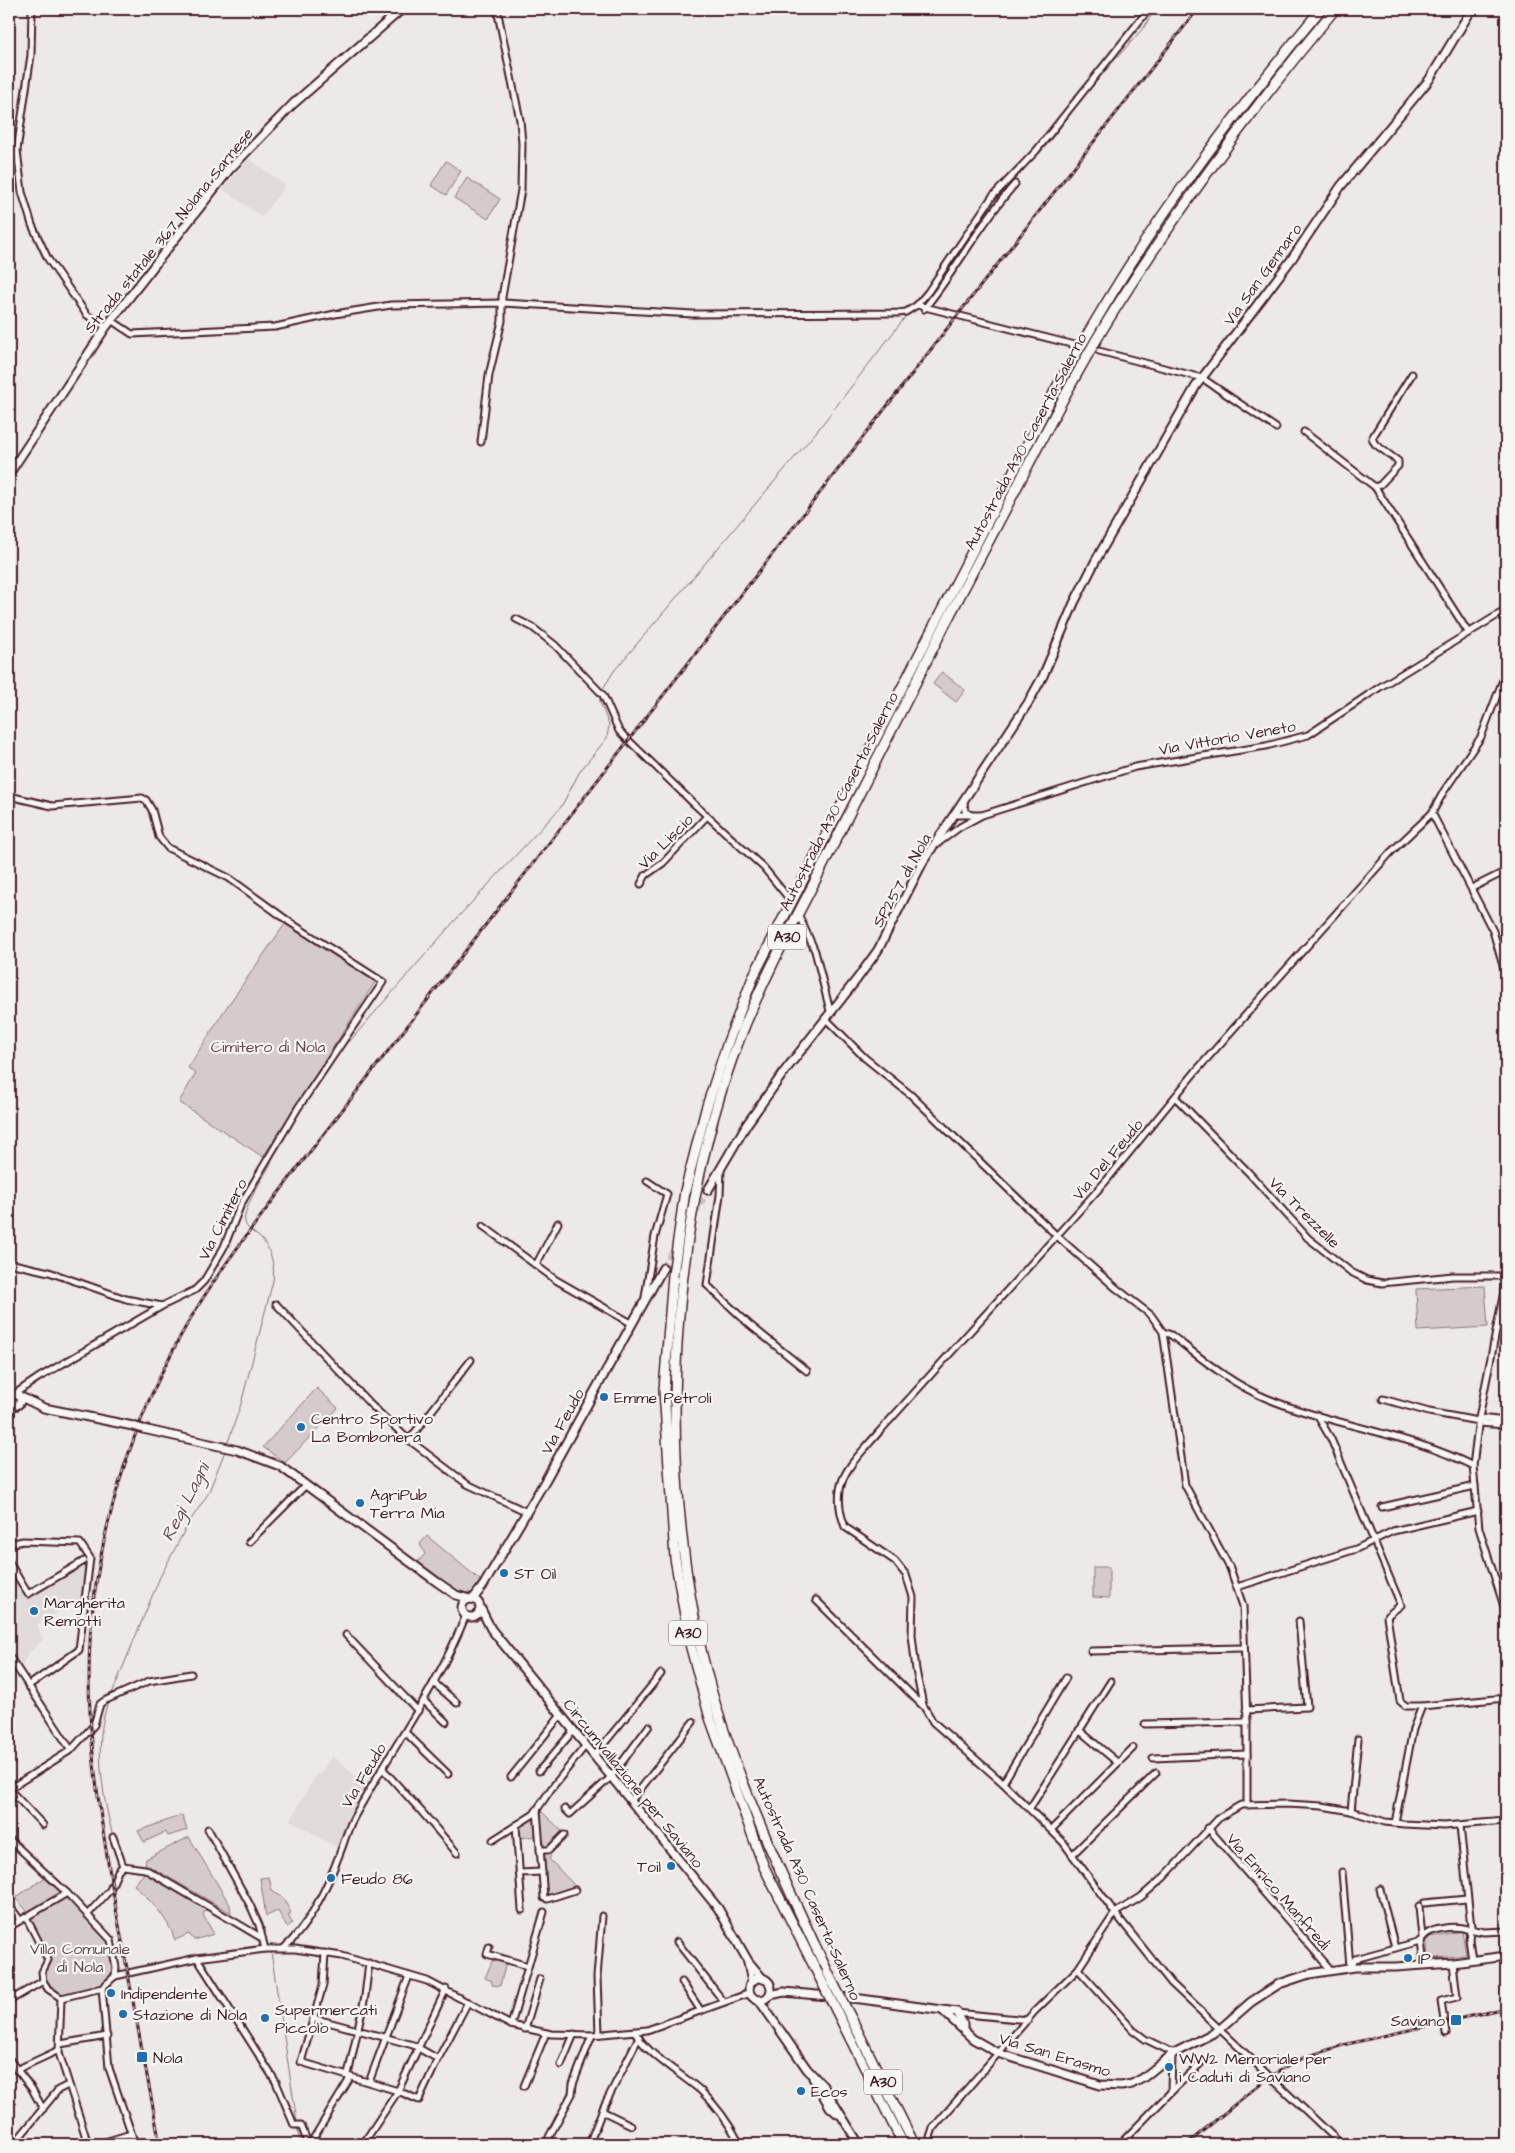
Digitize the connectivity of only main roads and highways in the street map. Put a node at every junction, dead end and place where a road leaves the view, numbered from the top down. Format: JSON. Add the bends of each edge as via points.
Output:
{"nodes":[{"id":1,"x":402,"y":9,"type":"edge"},
{"id":2,"x":1321,"y":9,"type":"edge"},
{"id":3,"x":1335,"y":9,"type":"edge"},
{"id":4,"x":1472,"y":9,"type":"edge"},
{"id":5,"x":9,"y":474,"type":"edge"},
{"id":6,"x":1092,"y":568,"type":"joint"},
{"id":7,"x":708,"y":1190,"type":"tunnel mouth"},
{"id":8,"x":663,"y":1268,"type":"tunnel mouth"},
{"id":9,"x":13,"y":1396,"type":"edge"},
{"id":10,"x":13,"y":1406,"type":"edge"},
{"id":11,"x":44,"y":1408,"type":"junction"},
{"id":12,"x":437,"y":1582,"type":"junction"},
{"id":13,"x":475,"y":1602,"type":"junction"},
{"id":14,"x":467,"y":1613,"type":"junction"},
{"id":15,"x":491,"y":1629,"type":"junction"},
{"id":16,"x":1506,"y":1956,"type":"edge"},
{"id":17,"x":748,"y":1962,"type":"junction"},
{"id":18,"x":763,"y":1979,"type":"junction"},
{"id":19,"x":752,"y":1982,"type":"junction"},
{"id":20,"x":770,"y":1985,"type":"junction"},
{"id":21,"x":784,"y":1992,"type":"junction"},
{"id":22,"x":769,"y":1996,"type":"junction"},
{"id":23,"x":759,"y":2000,"type":"junction"},
{"id":24,"x":943,"y":2011,"type":"junction"},
{"id":25,"x":776,"y":2024,"type":"junction"},
{"id":26,"x":963,"y":2027,"type":"junction"},
{"id":27,"x":859,"y":2144,"type":"edge"},
{"id":28,"x":903,"y":2144,"type":"edge"},
{"id":29,"x":914,"y":2144,"type":"edge"}],
"edges":[{"from":1,"to":5,"type":"main road","name":"Strada statale 367 Nolana Sarnese","via":[[315,83],[260,136],[224,177],[111,320]]},
{"from":2,"to":28,"type":"highway","name":"Autostrada A30 Caserta-Salerno","number":"A30","bridge":true,"via":[[1265,76],[1181,189],[1104,306],[1057,387],[754,975],[728,1042],[685,1191],[672,1275],[664,1390],[675,1558],[690,1644],[710,1718],[764,1867]]},
{"from":3,"to":29,"type":"highway","name":"Autostrada A30 Caserta-Salerno","number":"A30","bridge":true,"via":[[1190,194],[1114,310],[1067,391],[764,981],[738,1044],[704,1156],[682,1275],[676,1390],[676,1472],[684,1556],[700,1643],[718,1712],[771,1851]]},
{"from":4,"to":6,"type":"main road","name":"Via San Gennaro","via":[[1429,80],[1341,186],[1291,260],[1202,378]]},
{"from":6,"to":7,"type":"main road","name":"SP257 di Nola","via":[[1040,683],[933,846],[878,950],[747,1124]]},
{"from":8,"to":13,"type":"main road","name":"Via Feudo"},
{"from":9,"to":10,"type":"main road","via":[[10,1401]]},
{"from":9,"to":11,"type":"main road"},
{"from":10,"to":11,"type":"main road"},
{"from":11,"to":12,"type":"main road","bridge":true,"via":[[221,1446],[280,1466]]},
{"from":12,"to":13,"type":"main road","via":[[456,1595]]},
{"from":12,"to":14,"type":"main road","name":"Circumvallazione per Saviano"},
{"from":13,"to":14,"type":"main road","via":[[465,1602]]},
{"from":13,"to":14,"type":"main road","via":[[479,1612]]},
{"from":13,"to":15,"type":"main road","name":"Circumvallazione per Saviano"},
{"from":14,"to":15,"type":"main road","name":"Circumvallazione per Saviano"},
{"from":15,"to":17,"type":"main road","name":"Circumvallazione per Saviano","via":[[718,1908]]},
{"from":16,"to":26,"type":"main road","name":"Via San Erasmo","via":[[1453,1963],[1353,1967],[1309,1974],[1279,1984],[1251,2002],[1219,2030],[1173,2054],[1143,2078],[1121,2086],[1100,2085],[998,2053],[973,2038]]},
{"from":17,"to":18,"type":"main road","name":"Circumvallazione per Saviano"},
{"from":17,"to":19,"type":"main road","name":"Circumvallazione per Saviano"},
{"from":18,"to":19,"type":"main road"},
{"from":18,"to":20,"type":"main road"},
{"from":19,"to":23,"type":"main road","via":[[750,1993]]},
{"from":20,"to":21,"type":"main road"},
{"from":20,"to":22,"type":"main road"},
{"from":21,"to":22,"type":"main road"},
{"from":21,"to":24,"type":"main road"},
{"from":22,"to":23,"type":"main road"},
{"from":22,"to":25,"type":"main road"},
{"from":23,"to":25,"type":"main road"},
{"from":24,"to":26,"type":"main road","name":"Via San Erasmo"},
{"from":24,"to":26,"type":"main road","name":"Via San Erasmo","via":[[957,2012]]},
{"from":25,"to":27,"type":"main road","via":[[823,2086]]}]}
